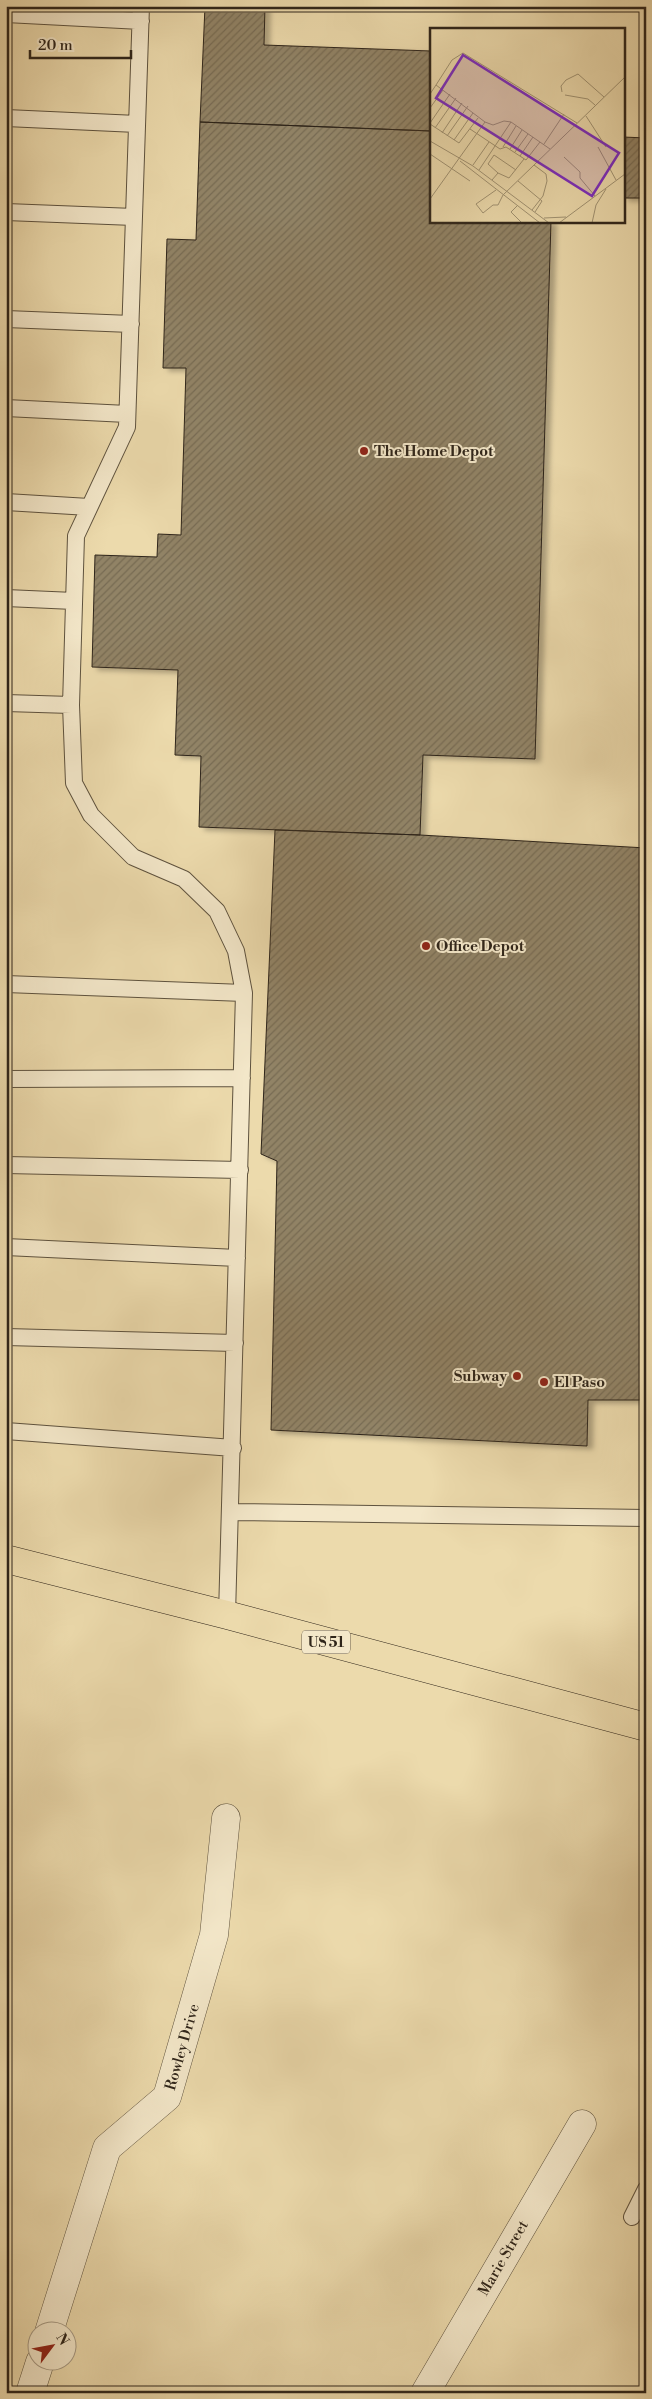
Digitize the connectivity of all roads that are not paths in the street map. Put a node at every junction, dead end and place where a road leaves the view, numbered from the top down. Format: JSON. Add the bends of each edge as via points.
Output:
{"nodes":[{"id":1,"x":6,"y":14,"type":"edge"},
{"id":2,"x":141,"y":14,"type":"edge"},
{"id":3,"x":6,"y":118,"type":"edge"},
{"id":4,"x":137,"y":124,"type":"junction"},
{"id":5,"x":6,"y":212,"type":"edge"},
{"id":6,"x":134,"y":217,"type":"junction"},
{"id":7,"x":6,"y":319,"type":"edge"},
{"id":8,"x":131,"y":324,"type":"junction"},
{"id":9,"x":6,"y":408,"type":"edge"},
{"id":10,"x":127,"y":414,"type":"junction"},
{"id":11,"x":6,"y":502,"type":"edge"},
{"id":12,"x":90,"y":507,"type":"junction"},
{"id":13,"x":6,"y":598,"type":"edge"},
{"id":14,"x":74,"y":601,"type":"junction"},
{"id":15,"x":6,"y":703,"type":"edge"},
{"id":16,"x":71,"y":705,"type":"junction"},
{"id":17,"x":6,"y":984,"type":"edge"},
{"id":18,"x":244,"y":993,"type":"junction"},
{"id":19,"x":242,"y":1078,"type":"junction"},
{"id":20,"x":6,"y":1079,"type":"edge"},
{"id":21,"x":6,"y":1165,"type":"edge"},
{"id":22,"x":240,"y":1170,"type":"junction"},
{"id":23,"x":6,"y":1247,"type":"edge"},
{"id":24,"x":237,"y":1258,"type":"junction"},
{"id":25,"x":6,"y":1337,"type":"edge"},
{"id":26,"x":235,"y":1343,"type":"junction"},
{"id":27,"x":6,"y":1431,"type":"edge"},
{"id":28,"x":233,"y":1448,"type":"junction"},
{"id":29,"x":231,"y":1512,"type":"junction"},
{"id":30,"x":646,"y":1518,"type":"edge"},
{"id":31,"x":6,"y":1559,"type":"edge"},
{"id":32,"x":227,"y":1615,"type":"junction"},
{"id":33,"x":646,"y":1727,"type":"edge"},
{"id":34,"x":226,"y":1818,"type":"dead end"},
{"id":35,"x":582,"y":2124,"type":"dead end"},
{"id":36,"x":646,"y":2189,"type":"edge"},
{"id":37,"x":632,"y":2217,"type":"dead end"},
{"id":38,"x":52,"y":2322,"type":"edge"},
{"id":39,"x":37,"y":2372,"type":"edge"},
{"id":40,"x":30,"y":2393,"type":"edge"},
{"id":41,"x":425,"y":2393,"type":"edge"}],
"edges":[{"from":1,"to":2,"type":"lane"},
{"from":2,"to":4,"type":"lane"},
{"from":3,"to":4,"type":"lane"},
{"from":4,"to":6,"type":"lane"},
{"from":5,"to":6,"type":"lane"},
{"from":6,"to":8,"type":"lane"},
{"from":7,"to":8,"type":"lane"},
{"from":8,"to":10,"type":"lane"},
{"from":9,"to":10,"type":"lane"},
{"from":10,"to":12,"type":"lane","via":[[127,427]]},
{"from":11,"to":12,"type":"lane"},
{"from":12,"to":14,"type":"lane","via":[[76,536]]},
{"from":13,"to":14,"type":"lane"},
{"from":14,"to":16,"type":"lane"},
{"from":15,"to":16,"type":"lane"},
{"from":16,"to":18,"type":"lane","via":[[74,782],[91,815],[133,857],[184,879],[217,912],[236,951]]},
{"from":17,"to":18,"type":"lane"},
{"from":18,"to":19,"type":"lane"},
{"from":19,"to":20,"type":"lane"},
{"from":19,"to":22,"type":"lane"},
{"from":21,"to":22,"type":"lane"},
{"from":22,"to":24,"type":"lane"},
{"from":23,"to":24,"type":"lane"},
{"from":24,"to":26,"type":"lane"},
{"from":25,"to":26,"type":"lane"},
{"from":26,"to":28,"type":"lane"},
{"from":27,"to":28,"type":"lane"},
{"from":28,"to":29,"type":"lane"},
{"from":29,"to":30,"type":"lane"},
{"from":29,"to":32,"type":"lane"},
{"from":31,"to":32,"type":"highway","number":"US 51"},
{"from":32,"to":33,"type":"highway","number":"US 51"},
{"from":34,"to":38,"type":"street","name":"Rowley Drive","via":[[214,1935],[167,2097],[107,2148]]},
{"from":35,"to":41,"type":"street","name":"Marie Street"},
{"from":36,"to":37,"type":"lane"},
{"from":39,"to":40,"type":"street"}]}
